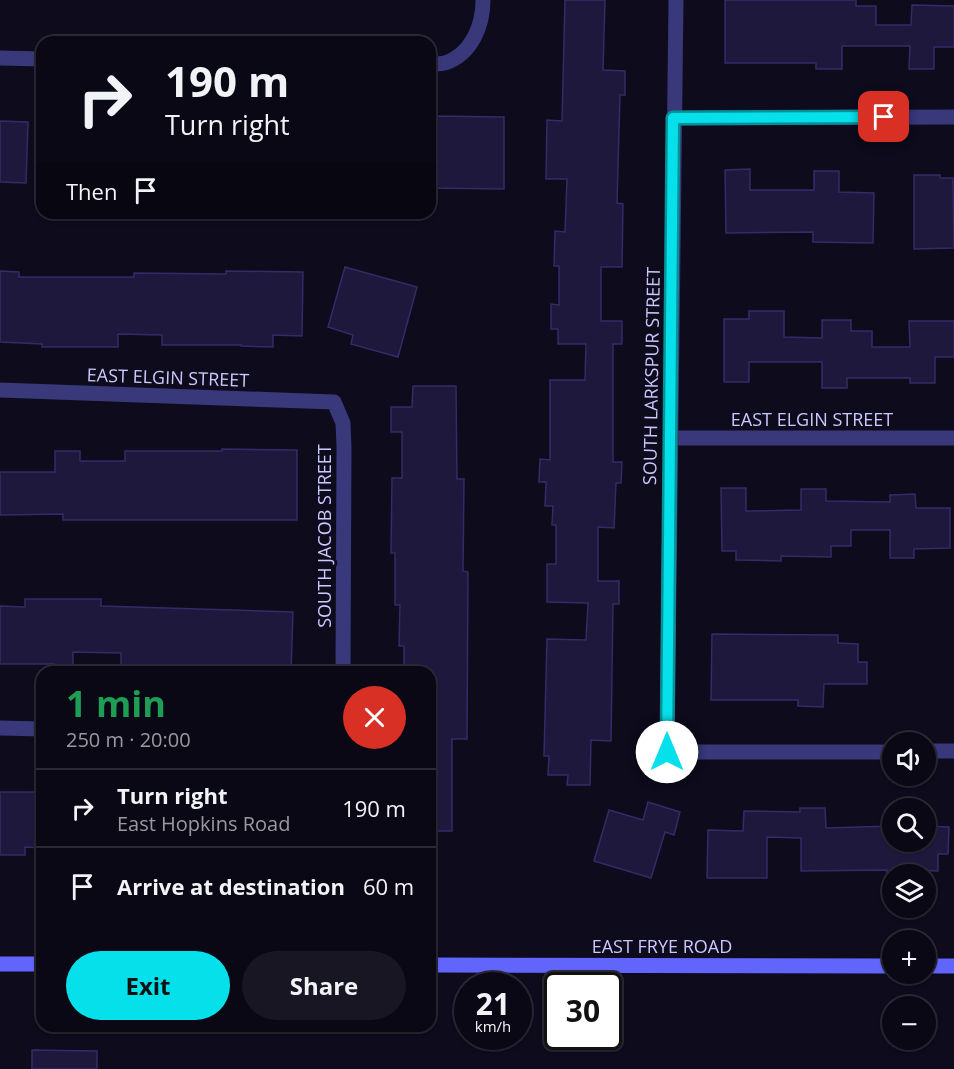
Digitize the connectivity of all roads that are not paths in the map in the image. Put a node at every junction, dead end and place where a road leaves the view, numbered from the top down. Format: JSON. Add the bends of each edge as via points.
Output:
{"nodes":[{"id":1,"x":483,"y":0,"type":"edge"},
{"id":2,"x":676,"y":0,"type":"edge"},
{"id":3,"x":0,"y":58,"type":"edge"},
{"id":4,"x":36,"y":59,"type":"edge"},
{"id":5,"x":436,"y":64,"type":"edge"},
{"id":6,"x":954,"y":117,"type":"edge"},
{"id":7,"x":673,"y":118,"type":"junction"},
{"id":8,"x":0,"y":390,"type":"edge"},
{"id":9,"x":334,"y":402,"type":"joint"},
{"id":10,"x":670,"y":438,"type":"junction"},
{"id":11,"x":954,"y":438,"type":"edge"},
{"id":12,"x":344,"y":666,"type":"edge"},
{"id":13,"x":0,"y":728,"type":"edge"},
{"id":14,"x":36,"y":729,"type":"edge"},
{"id":15,"x":882,"y":752,"type":"edge"},
{"id":16,"x":936,"y":752,"type":"edge"},
{"id":17,"x":954,"y":752,"type":"edge"},
{"id":18,"x":0,"y":964,"type":"edge"},
{"id":19,"x":36,"y":964,"type":"edge"},
{"id":20,"x":436,"y":965,"type":"edge"},
{"id":21,"x":882,"y":966,"type":"edge"},
{"id":22,"x":936,"y":966,"type":"edge"},
{"id":23,"x":954,"y":966,"type":"edge"}],
"edges":[{"from":1,"to":5,"type":"street","via":[[478,33],[464,51],[445,63]]},
{"from":2,"to":7,"type":"street","name":"SOUTH LARKSPUR STREET"},
{"from":3,"to":4,"type":"street"},
{"from":6,"to":7,"type":"street"},
{"from":7,"to":10,"type":"street","name":"SOUTH LARKSPUR STREET"},
{"from":8,"to":9,"type":"street","name":"EAST ELGIN STREET"},
{"from":9,"to":12,"type":"street","name":"SOUTH JACOB STREET","via":[[343,423],[344,447]]},
{"from":10,"to":11,"type":"street","name":"EAST ELGIN STREET"},
{"from":10,"to":15,"type":"street","name":"SOUTH LARKSPUR STREET","via":[[667,752]]},
{"from":13,"to":14,"type":"street"},
{"from":16,"to":17,"type":"street"},
{"from":18,"to":19,"type":"street"},
{"from":20,"to":21,"type":"street","name":"EAST FRYE ROAD"},
{"from":22,"to":23,"type":"street"}]}
